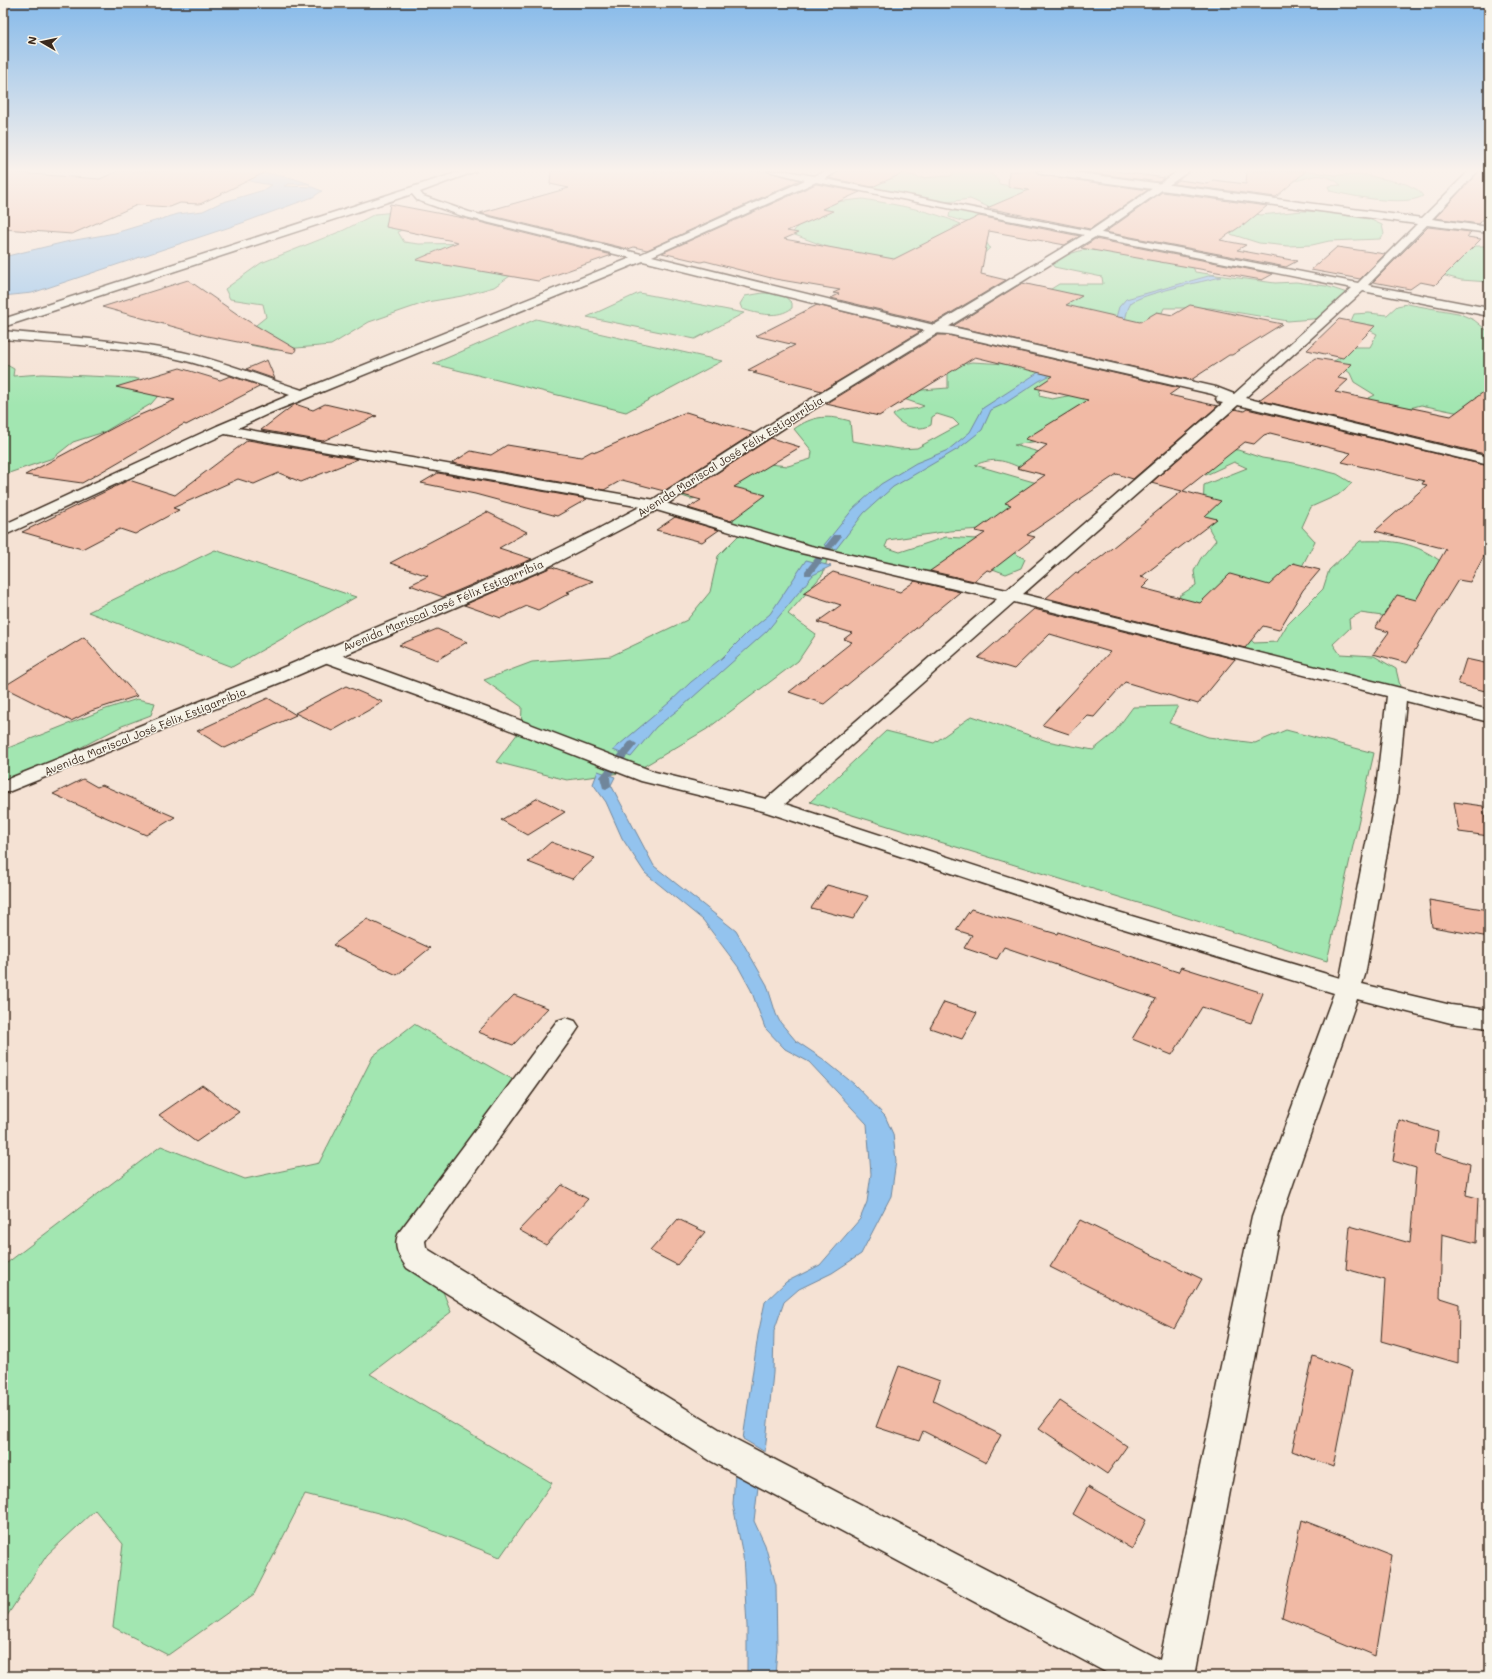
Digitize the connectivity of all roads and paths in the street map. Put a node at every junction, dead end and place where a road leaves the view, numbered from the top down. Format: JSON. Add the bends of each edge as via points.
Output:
{"nodes":[{"id":1,"x":230,"y":249,"type":"edge"},
{"id":2,"x":606,"y":249,"type":"edge"},
{"id":3,"x":659,"y":249,"type":"edge"},
{"id":4,"x":1066,"y":249,"type":"edge"},
{"id":5,"x":1163,"y":249,"type":"edge"},
{"id":6,"x":1396,"y":249,"type":"edge"},
{"id":7,"x":640,"y":258,"type":"junction"},
{"id":8,"x":1359,"y":288,"type":"junction"},
{"id":9,"x":1489,"y":312,"type":"edge"},
{"id":10,"x":3,"y":323,"type":"edge"},
{"id":11,"x":934,"y":329,"type":"junction"},
{"id":12,"x":3,"y":335,"type":"edge"},
{"id":13,"x":302,"y":395,"type":"junction"},
{"id":14,"x":1235,"y":400,"type":"junction"},
{"id":15,"x":222,"y":429,"type":"junction"},
{"id":16,"x":1489,"y":461,"type":"edge"},
{"id":17,"x":654,"y":505,"type":"junction"},
{"id":18,"x":7,"y":527,"type":"edge"},
{"id":19,"x":1009,"y":596,"type":"junction"},
{"id":20,"x":326,"y":656,"type":"junction"},
{"id":21,"x":1397,"y":692,"type":"junction"},
{"id":22,"x":1489,"y":716,"type":"edge"},
{"id":23,"x":3,"y":788,"type":"edge"},
{"id":24,"x":770,"y":806,"type":"junction"},
{"id":25,"x":1348,"y":989,"type":"junction"},
{"id":26,"x":1489,"y":1019,"type":"edge"},
{"id":27,"x":566,"y":1027,"type":"dead end"},
{"id":28,"x":1152,"y":1676,"type":"edge"},
{"id":29,"x":1176,"y":1676,"type":"edge"}],
"edges":[{"from":1,"to":10,"type":"street"},
{"from":2,"to":7,"type":"street"},
{"from":3,"to":7,"type":"street"},
{"from":4,"to":11,"type":"street","name":"Avenida Mariscal José Félix Estigarribia"},
{"from":5,"to":8,"type":"street"},
{"from":6,"to":8,"type":"street"},
{"from":7,"to":11,"type":"street"},
{"from":7,"to":13,"type":"street"},
{"from":8,"to":9,"type":"street"},
{"from":8,"to":14,"type":"street"},
{"from":11,"to":14,"type":"street","via":[[941,334],[1076,363],[1208,398]]},
{"from":11,"to":17,"type":"street","name":"Avenida Mariscal José Félix Estigarribia"},
{"from":12,"to":13,"type":"street","via":[[116,345],[182,356]]},
{"from":13,"to":15,"type":"street"},
{"from":14,"to":16,"type":"street"},
{"from":14,"to":19,"type":"street"},
{"from":15,"to":17,"type":"street"},
{"from":15,"to":18,"type":"street"},
{"from":17,"to":19,"type":"street","via":[[807,550]]},
{"from":17,"to":20,"type":"street","name":"Avenida Mariscal José Félix Estigarribia","via":[[538,564]]},
{"from":19,"to":21,"type":"street"},
{"from":19,"to":24,"type":"street"},
{"from":20,"to":23,"type":"street","name":"Avenida Mariscal José Félix Estigarribia"},
{"from":20,"to":24,"type":"street","via":[[648,777]]},
{"from":21,"to":22,"type":"street"},
{"from":21,"to":25,"type":"street","via":[[1386,797],[1353,975]]},
{"from":24,"to":25,"type":"street","via":[[1090,911]]},
{"from":25,"to":26,"type":"street","via":[[1451,1014]]},
{"from":25,"to":29,"type":"street","via":[[1267,1216]]},
{"from":27,"to":28,"type":"street","via":[[410,1240],[411,1250],[418,1259],[723,1450]]}]}
